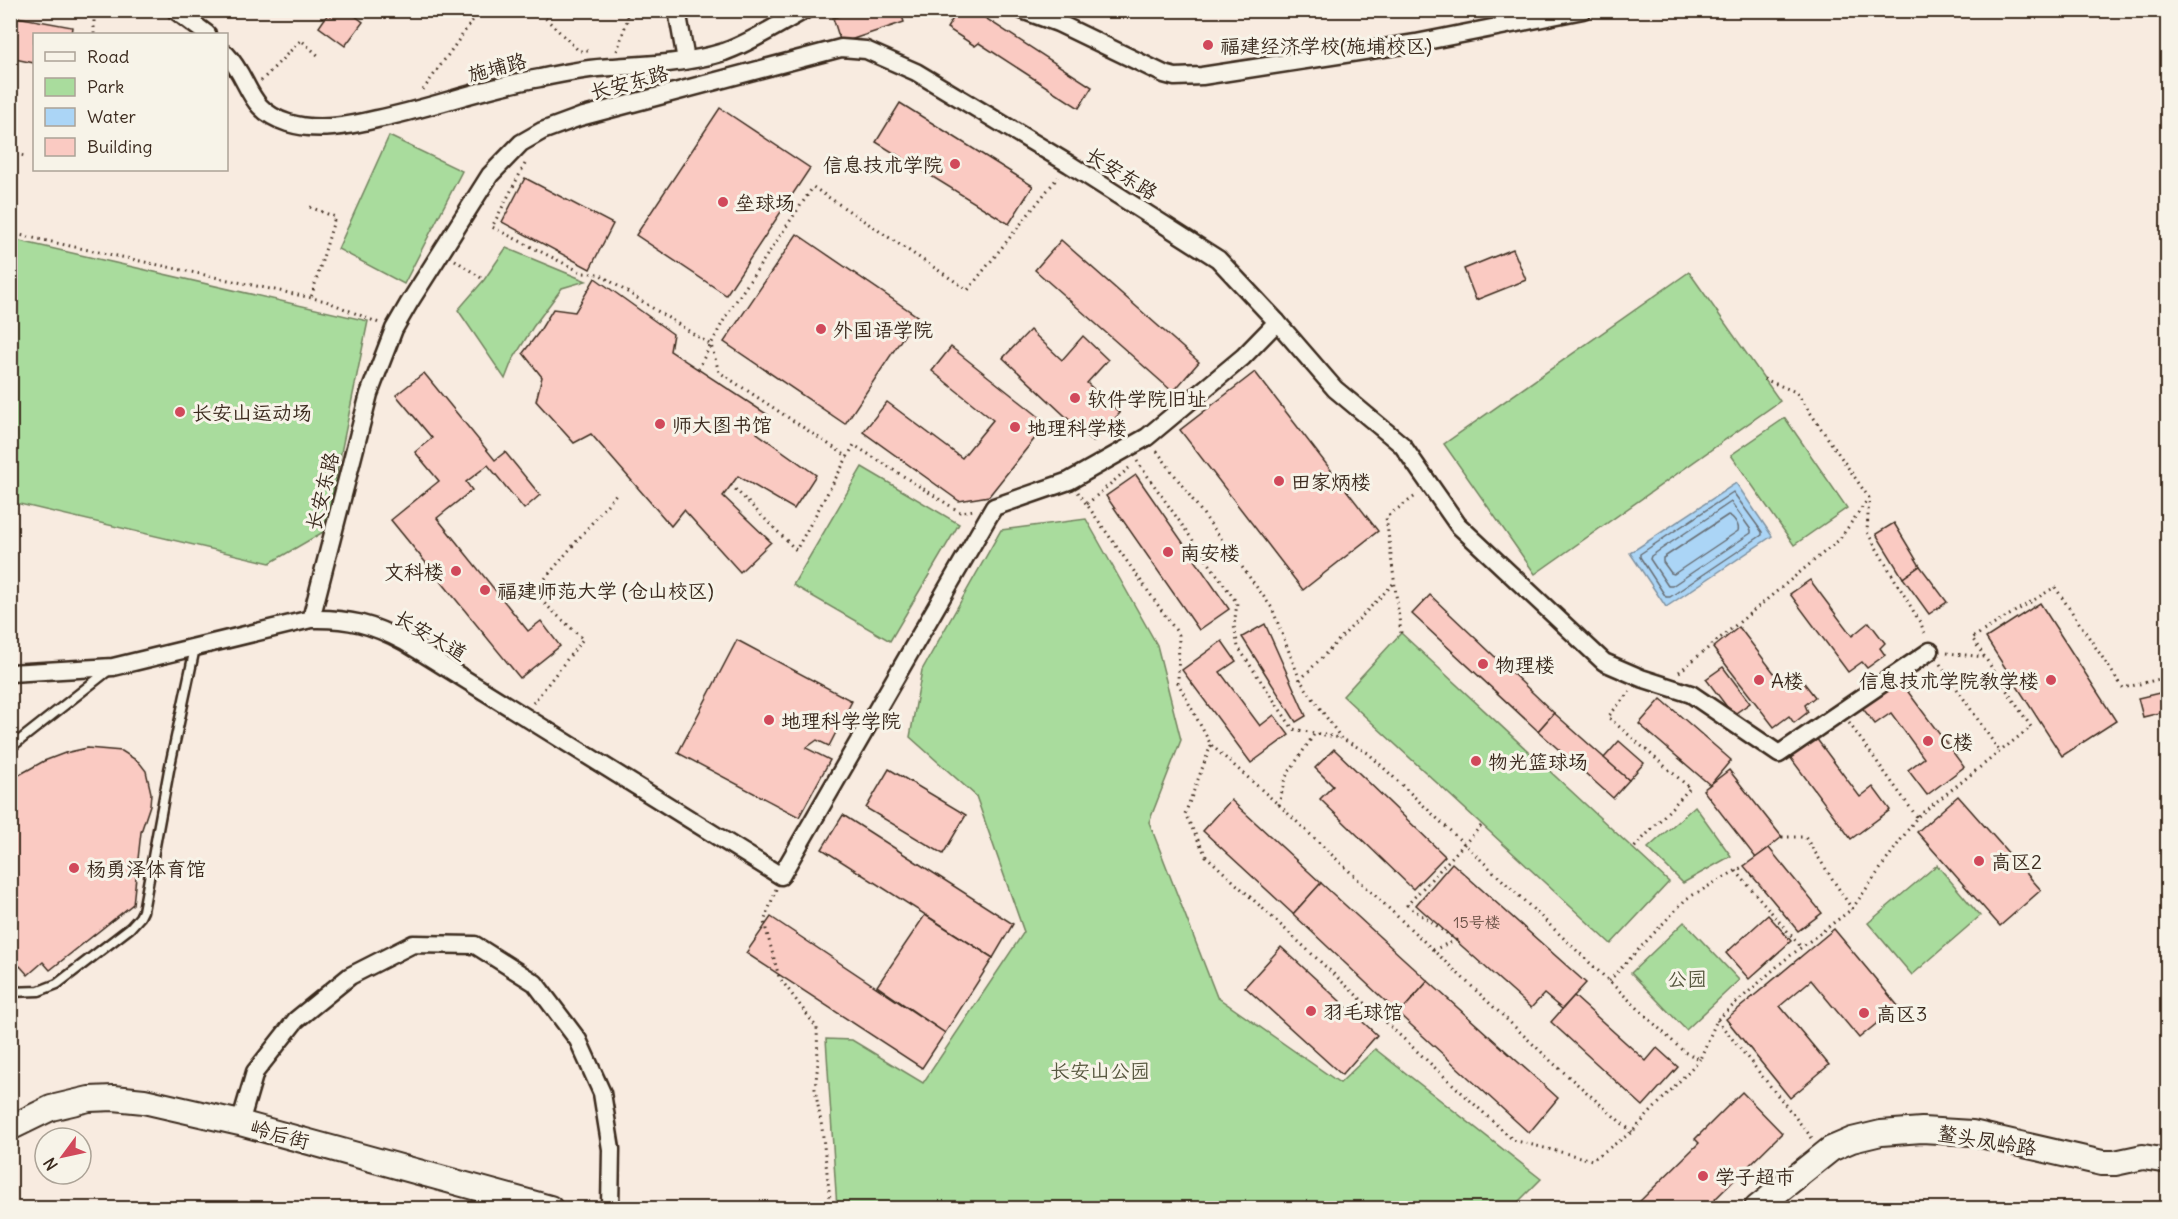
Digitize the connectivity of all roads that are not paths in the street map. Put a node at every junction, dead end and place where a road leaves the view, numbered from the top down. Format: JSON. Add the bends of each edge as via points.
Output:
{"nodes":[{"id":1,"x":175,"y":10,"type":"edge"},
{"id":2,"x":677,"y":10,"type":"edge"},
{"id":3,"x":805,"y":10,"type":"edge"},
{"id":4,"x":1022,"y":10,"type":"edge"},
{"id":5,"x":1583,"y":10,"type":"edge"},
{"id":6,"x":206,"y":33,"type":"edge"},
{"id":7,"x":228,"y":56,"type":"edge"},
{"id":8,"x":686,"y":60,"type":"junction"},
{"id":9,"x":1277,"y":322,"type":"junction"},
{"id":10,"x":311,"y":619,"type":"junction"},
{"id":11,"x":195,"y":648,"type":"junction"},
{"id":12,"x":1930,"y":651,"type":"road end"},
{"id":13,"x":113,"y":667,"type":"junction"},
{"id":14,"x":10,"y":673,"type":"edge"},
{"id":15,"x":10,"y":748,"type":"edge"},
{"id":16,"x":10,"y":992,"type":"edge"},
{"id":17,"x":240,"y":1123,"type":"junction"},
{"id":18,"x":10,"y":1128,"type":"edge"},
{"id":19,"x":2168,"y":1161,"type":"edge"},
{"id":20,"x":550,"y":1209,"type":"edge"},
{"id":21,"x":610,"y":1209,"type":"edge"},
{"id":22,"x":1757,"y":1209,"type":"edge"}],
"edges":[{"from":1,"to":6,"type":"street"},
{"from":2,"to":8,"type":"street"},
{"from":3,"to":8,"type":"street","name":"施埔路","via":[[726,51]]},
{"from":4,"to":5,"type":"street","via":[[1175,77],[1416,43]]},
{"from":7,"to":8,"type":"street","name":"施埔路","via":[[255,102],[270,115],[304,127],[343,126],[524,81],[606,67]]},
{"from":9,"to":10,"type":"street","name":"长安大道","via":[[1243,357],[1147,437],[1069,481],[994,507],[781,876],[388,632],[355,621]]},
{"from":9,"to":10,"type":"street","name":"长安东路","via":[[1218,259],[1069,164],[882,55],[853,47],[841,48],[580,117],[521,143],[490,175],[394,329],[369,394]]},
{"from":9,"to":12,"type":"street","name":"长安东路","via":[[1335,389],[1402,445],[1458,525],[1604,662],[1691,694],[1779,754]]},
{"from":10,"to":11,"type":"street","name":"长安大道"},
{"from":11,"to":13,"type":"street","name":"长安大道"},
{"from":11,"to":16,"type":"lane","via":[[140,918],[57,984],[39,991]]},
{"from":13,"to":14,"type":"street","name":"长安大道"},
{"from":13,"to":15,"type":"lane"},
{"from":17,"to":18,"type":"street","name":"岭后街","via":[[144,1101],[100,1098],[51,1108]]},
{"from":17,"to":20,"type":"street","name":"岭后街"},
{"from":17,"to":21,"type":"street","via":[[255,1072],[296,1020],[350,976],[413,944],[476,945],[535,983],[579,1040],[602,1093],[611,1149]]},
{"from":19,"to":22,"type":"street","name":"鳌头凤岭路","via":[[2143,1157],[2102,1163],[1972,1133],[1881,1133],[1841,1144],[1824,1154]]}]}
